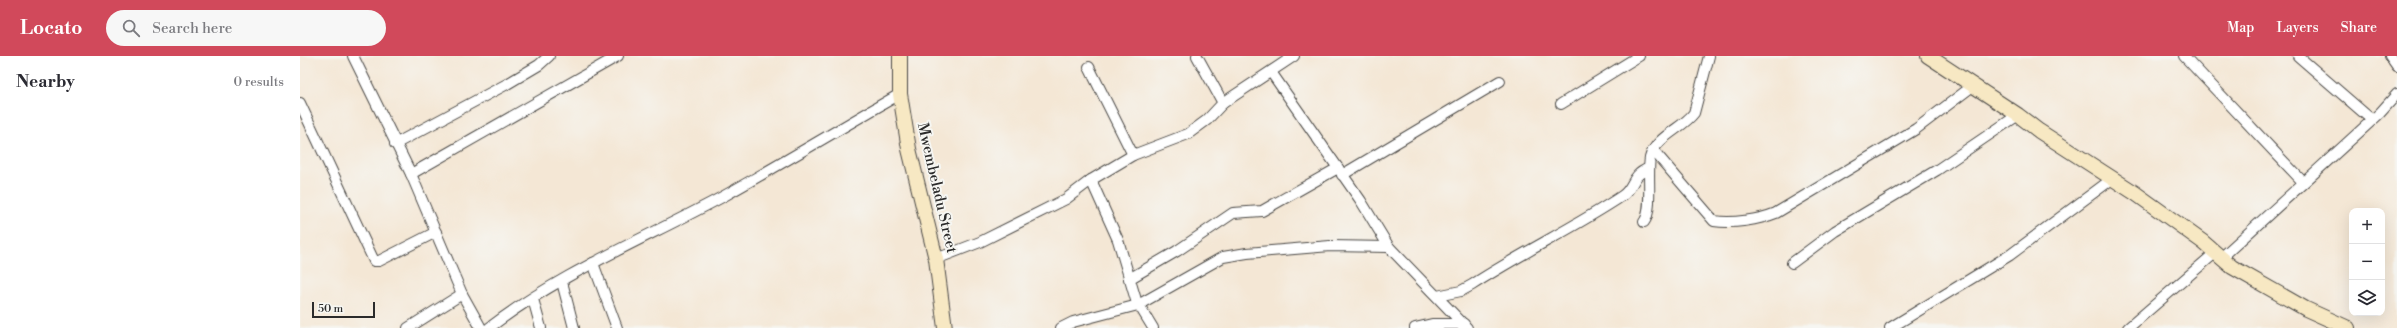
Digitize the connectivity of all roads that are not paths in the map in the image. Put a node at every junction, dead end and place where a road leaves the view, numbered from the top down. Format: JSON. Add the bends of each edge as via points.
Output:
{"nodes":[{"id":1,"x":353,"y":56,"type":"edge"},
{"id":2,"x":549,"y":56,"type":"edge"},
{"id":3,"x":618,"y":56,"type":"edge"},
{"id":4,"x":900,"y":56,"type":"edge"},
{"id":5,"x":1197,"y":56,"type":"edge"},
{"id":6,"x":1639,"y":56,"type":"edge"},
{"id":7,"x":1709,"y":56,"type":"edge"},
{"id":8,"x":1928,"y":56,"type":"edge"},
{"id":9,"x":2184,"y":56,"type":"edge"},
{"id":10,"x":2298,"y":56,"type":"edge"},
{"id":11,"x":2390,"y":56,"type":"edge"},
{"id":12,"x":1290,"y":57,"type":"edge"},
{"id":13,"x":2397,"y":66,"type":"edge"},
{"id":14,"x":1089,"y":67,"type":"dead end"},
{"id":15,"x":1271,"y":72,"type":"junction"},
{"id":16,"x":1500,"y":81,"type":"dead end"},
{"id":17,"x":1974,"y":85,"type":"junction"},
{"id":18,"x":900,"y":94,"type":"junction"},
{"id":19,"x":2397,"y":94,"type":"edge"},
{"id":20,"x":300,"y":103,"type":"edge"},
{"id":21,"x":1223,"y":103,"type":"junction"},
{"id":22,"x":1561,"y":104,"type":"dead end"},
{"id":23,"x":2018,"y":115,"type":"junction"},
{"id":24,"x":2372,"y":120,"type":"junction"},
{"id":25,"x":395,"y":144,"type":"junction"},
{"id":26,"x":1653,"y":150,"type":"junction"},
{"id":27,"x":1133,"y":155,"type":"junction"},
{"id":28,"x":1649,"y":168,"type":"junction"},
{"id":29,"x":1340,"y":172,"type":"junction"},
{"id":30,"x":411,"y":174,"type":"junction"},
{"id":31,"x":2112,"y":179,"type":"junction"},
{"id":32,"x":1091,"y":180,"type":"junction"},
{"id":33,"x":2303,"y":182,"type":"junction"},
{"id":34,"x":1644,"y":222,"type":"dead end"},
{"id":35,"x":436,"y":232,"type":"junction"},
{"id":36,"x":1389,"y":247,"type":"junction"},
{"id":37,"x":2218,"y":255,"type":"junction"},
{"id":38,"x":936,"y":259,"type":"junction"},
{"id":39,"x":593,"y":263,"type":"junction"},
{"id":40,"x":1792,"y":263,"type":"dead end"},
{"id":41,"x":1129,"y":279,"type":"junction"},
{"id":42,"x":562,"y":282,"type":"junction"},
{"id":43,"x":462,"y":294,"type":"junction"},
{"id":44,"x":1437,"y":296,"type":"junction"},
{"id":45,"x":533,"y":299,"type":"junction"},
{"id":46,"x":1138,"y":305,"type":"junction"},
{"id":47,"x":1466,"y":326,"type":"edge"},
{"id":48,"x":2340,"y":327,"type":"edge"},
{"id":49,"x":408,"y":328,"type":"edge"},
{"id":50,"x":481,"y":328,"type":"edge"},
{"id":51,"x":489,"y":328,"type":"edge"},
{"id":52,"x":541,"y":328,"type":"edge"},
{"id":53,"x":574,"y":328,"type":"edge"},
{"id":54,"x":617,"y":328,"type":"edge"},
{"id":55,"x":945,"y":328,"type":"edge"},
{"id":56,"x":1062,"y":328,"type":"edge"},
{"id":57,"x":1153,"y":328,"type":"edge"},
{"id":58,"x":1415,"y":328,"type":"edge"},
{"id":59,"x":1890,"y":328,"type":"edge"},
{"id":60,"x":2128,"y":328,"type":"edge"}],
"edges":[{"from":1,"to":25,"type":"street"},
{"from":2,"to":25,"type":"street","via":[[507,84]]},
{"from":3,"to":30,"type":"street"},
{"from":4,"to":18,"type":"street","name":"Mwembeladu Street"},
{"from":5,"to":21,"type":"street"},
{"from":6,"to":22,"type":"street"},
{"from":7,"to":26,"type":"street","via":[[1694,113]]},
{"from":8,"to":17,"type":"street"},
{"from":9,"to":33,"type":"street"},
{"from":10,"to":24,"type":"street"},
{"from":11,"to":13,"type":"street"},
{"from":12,"to":15,"type":"street"},
{"from":14,"to":27,"type":"street"},
{"from":15,"to":21,"type":"street"},
{"from":15,"to":29,"type":"street"},
{"from":16,"to":29,"type":"street"},
{"from":17,"to":23,"type":"street"},
{"from":17,"to":26,"type":"street","via":[[1916,129],[1776,213],[1763,217],[1714,221]]},
{"from":18,"to":38,"type":"street","name":"Mwembeladu Street","via":[[910,150]]},
{"from":18,"to":39,"type":"street","via":[[724,196]]},
{"from":19,"to":24,"type":"street"},
{"from":20,"to":35,"type":"street","via":[[374,261],[379,261]]},
{"from":21,"to":27,"type":"street","via":[[1207,120],[1188,134]]},
{"from":23,"to":31,"type":"street","via":[[2039,132]]},
{"from":23,"to":40,"type":"street","via":[[1941,168],[1835,231]]},
{"from":24,"to":33,"type":"street"},
{"from":25,"to":30,"type":"street"},
{"from":26,"to":28,"type":"street"},
{"from":27,"to":32,"type":"street"},
{"from":28,"to":34,"type":"street","via":[[1648,214]]},
{"from":28,"to":44,"type":"street","via":[[1635,176],[1624,194],[1579,222],[1461,291]]},
{"from":29,"to":36,"type":"street"},
{"from":29,"to":41,"type":"street","via":[[1262,211],[1233,213],[1177,251]]},
{"from":30,"to":35,"type":"street"},
{"from":31,"to":37,"type":"street","via":[[2170,218]]},
{"from":31,"to":59,"type":"street","via":[[2010,255]]},
{"from":32,"to":38,"type":"street","via":[[1066,199],[980,242]]},
{"from":32,"to":41,"type":"street","via":[[1118,240]]},
{"from":33,"to":37,"type":"street"},
{"from":35,"to":43,"type":"street"},
{"from":36,"to":44,"type":"street"},
{"from":36,"to":46,"type":"street","via":[[1330,246],[1223,257]]},
{"from":37,"to":48,"type":"street","via":[[2244,275]]},
{"from":37,"to":60,"type":"street"},
{"from":38,"to":55,"type":"street","name":"Mwembeladu Street"},
{"from":39,"to":42,"type":"street"},
{"from":39,"to":54,"type":"street"},
{"from":41,"to":46,"type":"street"},
{"from":42,"to":45,"type":"street"},
{"from":42,"to":53,"type":"street"},
{"from":43,"to":49,"type":"street"},
{"from":43,"to":50,"type":"street"},
{"from":44,"to":47,"type":"street"},
{"from":45,"to":51,"type":"street"},
{"from":45,"to":52,"type":"street"},
{"from":46,"to":56,"type":"street","via":[[1073,322]]},
{"from":46,"to":57,"type":"street"},
{"from":47,"to":58,"type":"street","via":[[1432,324]]}]}
